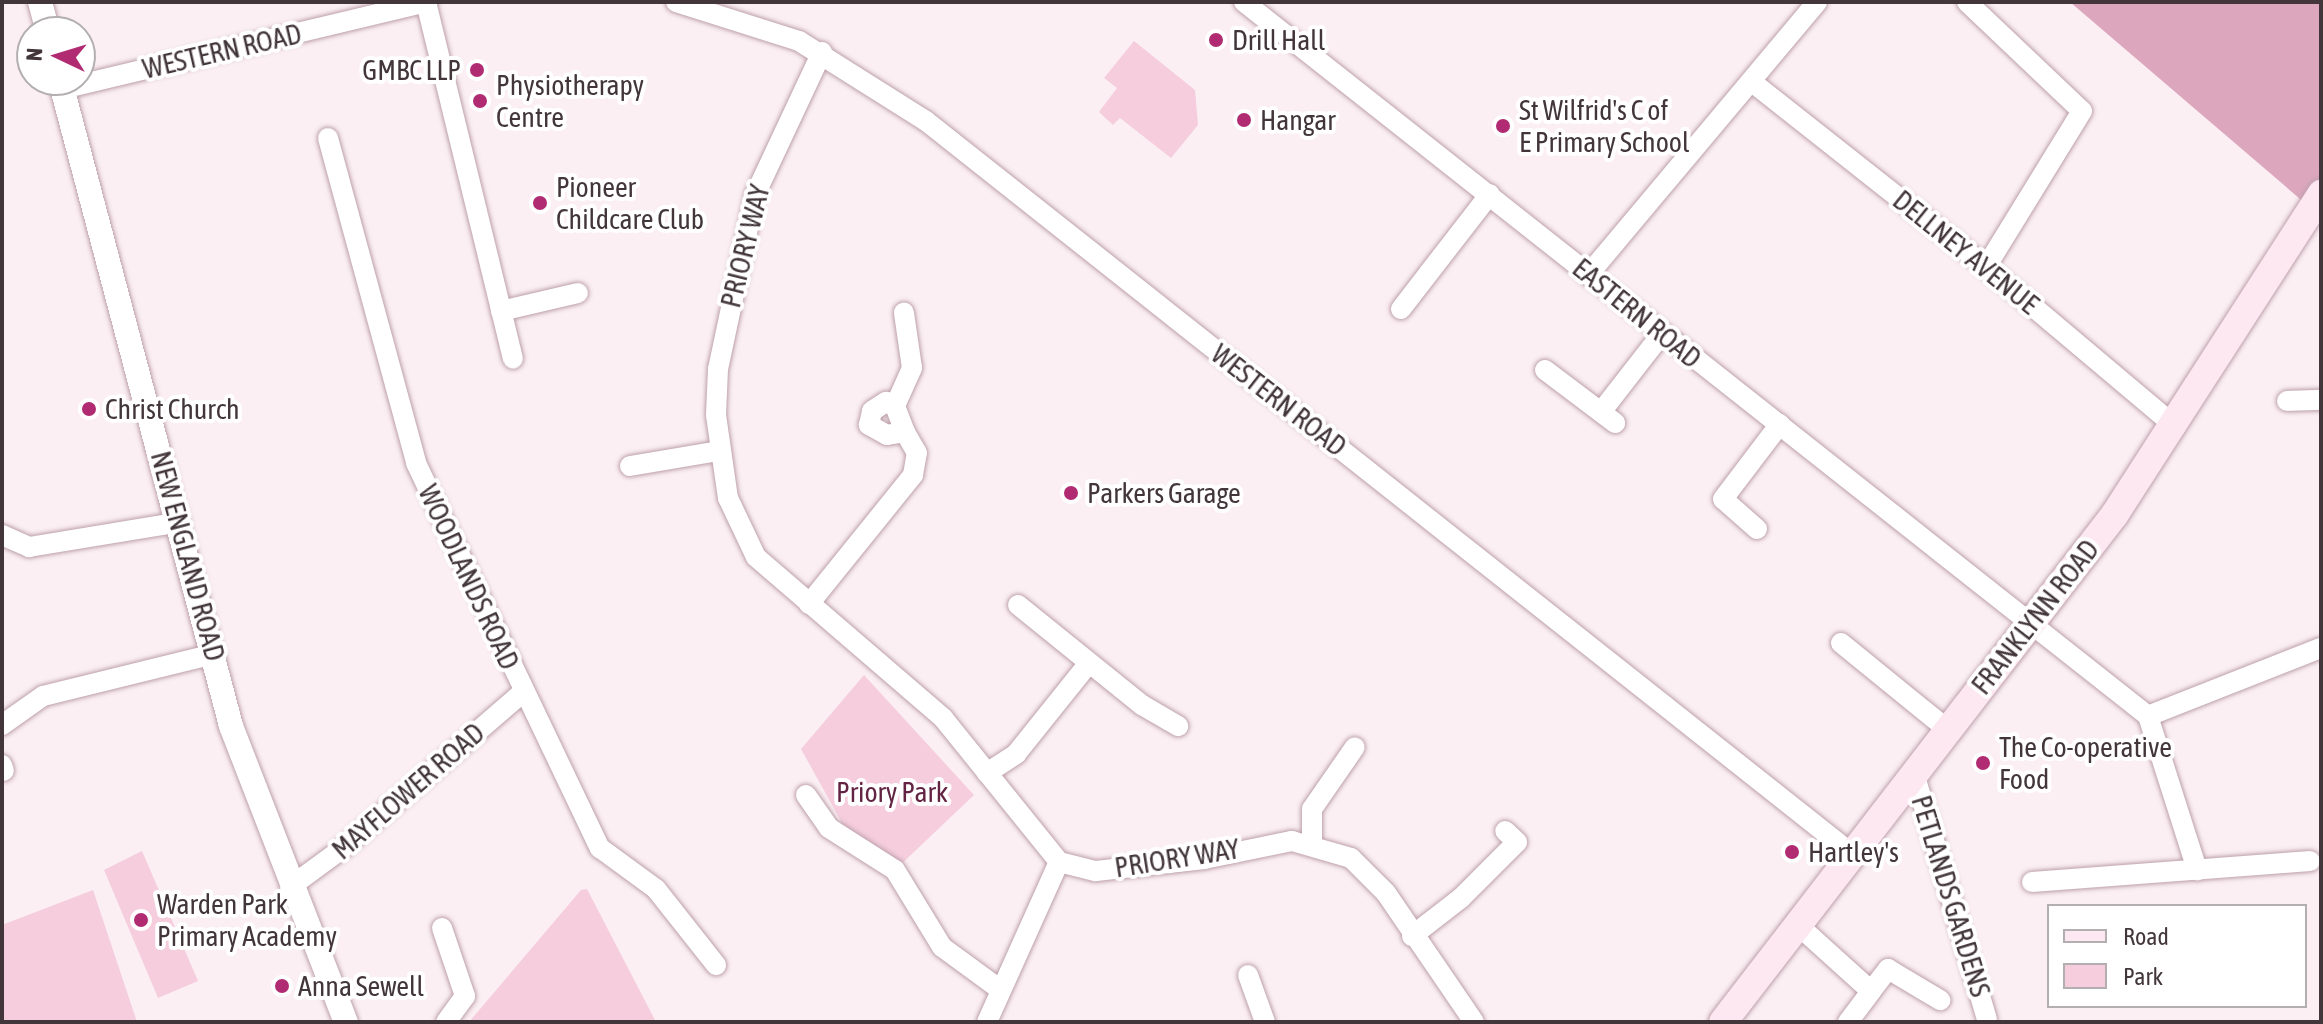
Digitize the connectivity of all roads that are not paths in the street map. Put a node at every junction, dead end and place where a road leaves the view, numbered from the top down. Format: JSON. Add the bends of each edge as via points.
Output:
{"nodes":[{"id":1,"x":427,"y":2,"type":"edge"},
{"id":2,"x":676,"y":2,"type":"edge"},
{"id":3,"x":1244,"y":2,"type":"edge"},
{"id":4,"x":1817,"y":2,"type":"edge"},
{"id":5,"x":1967,"y":2,"type":"edge"},
{"id":6,"x":822,"y":52,"type":"junction"},
{"id":7,"x":96,"y":77,"type":"edge"},
{"id":8,"x":1752,"y":82,"type":"junction"},
{"id":9,"x":64,"y":96,"type":"edge"},
{"id":10,"x":328,"y":138,"type":"dead end"},
{"id":11,"x":1490,"y":194,"type":"junction"},
{"id":12,"x":2321,"y":194,"type":"edge"},
{"id":13,"x":1986,"y":267,"type":"junction"},
{"id":14,"x":1588,"y":275,"type":"junction"},
{"id":15,"x":578,"y":293,"type":"dead end"},
{"id":16,"x":1401,"y":309,"type":"dead end"},
{"id":17,"x":501,"y":311,"type":"junction"},
{"id":18,"x":904,"y":313,"type":"dead end"},
{"id":19,"x":1661,"y":335,"type":"junction"},
{"id":20,"x":513,"y":359,"type":"dead end"},
{"id":21,"x":1545,"y":370,"type":"dead end"},
{"id":22,"x":2320,"y":394,"type":"edge"},
{"id":23,"x":2287,"y":401,"type":"dead end"},
{"id":24,"x":895,"y":406,"type":"junction"},
{"id":25,"x":1780,"y":424,"type":"junction"},
{"id":26,"x":2176,"y":427,"type":"junction"},
{"id":27,"x":905,"y":432,"type":"junction"},
{"id":28,"x":719,"y":451,"type":"junction"},
{"id":29,"x":630,"y":466,"type":"dead end"},
{"id":30,"x":180,"y":522,"type":"junction"},
{"id":31,"x":1757,"y":529,"type":"dead end"},
{"id":32,"x":2,"y":535,"type":"edge"},
{"id":33,"x":809,"y":604,"type":"junction"},
{"id":34,"x":1018,"y":605,"type":"dead end"},
{"id":35,"x":2031,"y":623,"type":"junction"},
{"id":36,"x":1841,"y":643,"type":"dead end"},
{"id":37,"x":2321,"y":648,"type":"edge"},
{"id":38,"x":214,"y":654,"type":"junction"},
{"id":39,"x":1088,"y":664,"type":"junction"},
{"id":40,"x":523,"y":692,"type":"junction"},
{"id":41,"x":2148,"y":716,"type":"junction"},
{"id":42,"x":2,"y":725,"type":"edge"},
{"id":43,"x":1178,"y":726,"type":"dead end"},
{"id":44,"x":1948,"y":730,"type":"junction"},
{"id":45,"x":1355,"y":747,"type":"dead end"},
{"id":46,"x":987,"y":773,"type":"junction"},
{"id":47,"x":1914,"y":773,"type":"junction"},
{"id":48,"x":806,"y":795,"type":"dead end"},
{"id":49,"x":1505,"y":831,"type":"dead end"},
{"id":50,"x":1312,"y":845,"type":"junction"},
{"id":51,"x":1851,"y":853,"type":"junction"},
{"id":52,"x":2310,"y":861,"type":"dead end"},
{"id":53,"x":1059,"y":862,"type":"junction"},
{"id":54,"x":2197,"y":870,"type":"junction"},
{"id":55,"x":2032,"y":882,"type":"dead end"},
{"id":56,"x":290,"y":887,"type":"junction"},
{"id":57,"x":1799,"y":926,"type":"junction"},
{"id":58,"x":442,"y":928,"type":"dead end"},
{"id":59,"x":1412,"y":936,"type":"junction"},
{"id":60,"x":716,"y":965,"type":"dead end"},
{"id":61,"x":1248,"y":975,"type":"dead end"},
{"id":62,"x":998,"y":988,"type":"junction"},
{"id":63,"x":1871,"y":991,"type":"junction"},
{"id":64,"x":1940,"y":1000,"type":"dead end"},
{"id":65,"x":1987,"y":1019,"type":"dead end"},
{"id":66,"x":346,"y":1022,"type":"edge"},
{"id":67,"x":446,"y":1022,"type":"edge"},
{"id":68,"x":987,"y":1022,"type":"edge"},
{"id":69,"x":1265,"y":1022,"type":"edge"},
{"id":70,"x":1474,"y":1022,"type":"edge"},
{"id":71,"x":1723,"y":1022,"type":"edge"},
{"id":72,"x":1848,"y":1022,"type":"edge"}],
"edges":[{"from":1,"to":7,"type":"street","name":"WESTERN ROAD"},
{"from":1,"to":17,"type":"street"},
{"from":2,"to":6,"type":"street","name":"WESTERN ROAD","via":[[739,19]]},
{"from":3,"to":11,"type":"street","name":"EASTERN ROAD"},
{"from":4,"to":8,"type":"street"},
{"from":5,"to":13,"type":"street","via":[[2082,111]]},
{"from":6,"to":28,"type":"street","name":"PRIORY WAY","via":[[770,154],[742,238],[718,369]]},
{"from":6,"to":51,"type":"street","name":"WESTERN ROAD","via":[[926,121]]},
{"from":8,"to":13,"type":"street","name":"DELLNEY AVENUE"},
{"from":8,"to":14,"type":"street"},
{"from":9,"to":30,"type":"street","name":"NEW ENGLAND ROAD"},
{"from":10,"to":40,"type":"street","name":"WOODLANDS ROAD","via":[[416,463]]},
{"from":11,"to":14,"type":"street","name":"EASTERN ROAD"},
{"from":11,"to":16,"type":"street"},
{"from":12,"to":26,"type":"main road","name":"FRANKLYNN ROAD"},
{"from":13,"to":26,"type":"street","name":"DELLNEY AVENUE"},
{"from":14,"to":19,"type":"street","name":"EASTERN ROAD"},
{"from":15,"to":17,"type":"street"},
{"from":17,"to":20,"type":"street"},
{"from":18,"to":24,"type":"street","via":[[912,368]]},
{"from":19,"to":21,"type":"street","via":[[1608,418]]},
{"from":19,"to":25,"type":"street","name":"EASTERN ROAD"},
{"from":22,"to":23,"type":"street"},
{"from":24,"to":27,"type":"street"},
{"from":24,"to":27,"type":"street","via":[[880,404],[869,425],[887,435]]},
{"from":25,"to":31,"type":"street","via":[[1723,499]]},
{"from":25,"to":35,"type":"street","name":"EASTERN ROAD"},
{"from":26,"to":35,"type":"main road","name":"FRANKLYNN ROAD"},
{"from":27,"to":33,"type":"street","via":[[917,453],[913,475]]},
{"from":28,"to":29,"type":"street"},
{"from":28,"to":33,"type":"street","name":"PRIORY WAY","via":[[738,529],[771,573]]},
{"from":30,"to":32,"type":"street","via":[[29,547]]},
{"from":30,"to":38,"type":"street","name":"NEW ENGLAND ROAD"},
{"from":33,"to":46,"type":"street","name":"PRIORY WAY","via":[[943,718]]},
{"from":34,"to":39,"type":"street"},
{"from":35,"to":41,"type":"street","name":"EASTERN ROAD"},
{"from":35,"to":44,"type":"main road","name":"FRANKLYNN ROAD"},
{"from":36,"to":44,"type":"street"},
{"from":37,"to":41,"type":"street"},
{"from":38,"to":42,"type":"street","via":[[90,693],[43,696]]},
{"from":38,"to":56,"type":"street","name":"NEW ENGLAND ROAD","via":[[231,726]]},
{"from":39,"to":43,"type":"street"},
{"from":39,"to":46,"type":"street","via":[[1016,754]]},
{"from":40,"to":56,"type":"street","name":"MAYFLOWER ROAD","via":[[343,848]]},
{"from":40,"to":60,"type":"street","name":"WOODLANDS ROAD","via":[[600,848],[656,889]]},
{"from":41,"to":54,"type":"street"},
{"from":44,"to":47,"type":"main road","name":"FRANKLYNN ROAD"},
{"from":45,"to":50,"type":"street","via":[[1312,809]]},
{"from":46,"to":53,"type":"street","name":"PRIORY WAY"},
{"from":47,"to":51,"type":"main road","name":"FRANKLYNN ROAD"},
{"from":47,"to":65,"type":"street","name":"PETLANDS GARDENS"},
{"from":48,"to":62,"type":"street","via":[[829,828],[895,870],[942,947]]},
{"from":49,"to":59,"type":"street","via":[[1517,842],[1461,898]]},
{"from":50,"to":53,"type":"street","name":"PRIORY WAY","via":[[1255,845],[1204,859],[1096,871]]},
{"from":50,"to":59,"type":"street","name":"PRIORY WAY","via":[[1351,858],[1386,893]]},
{"from":51,"to":57,"type":"main road","name":"FRANKLYNN ROAD"},
{"from":52,"to":54,"type":"street"},
{"from":53,"to":62,"type":"street"},
{"from":54,"to":55,"type":"street"},
{"from":56,"to":66,"type":"street","name":"NEW ENGLAND ROAD"},
{"from":57,"to":63,"type":"street"},
{"from":57,"to":71,"type":"main road","name":"FRANKLYNN ROAD"},
{"from":58,"to":67,"type":"street","via":[[465,996]]},
{"from":59,"to":70,"type":"street","name":"PRIORY WAY"},
{"from":61,"to":69,"type":"street"},
{"from":62,"to":68,"type":"street"},
{"from":63,"to":64,"type":"street","via":[[1888,969]]},
{"from":63,"to":72,"type":"street"}]}
